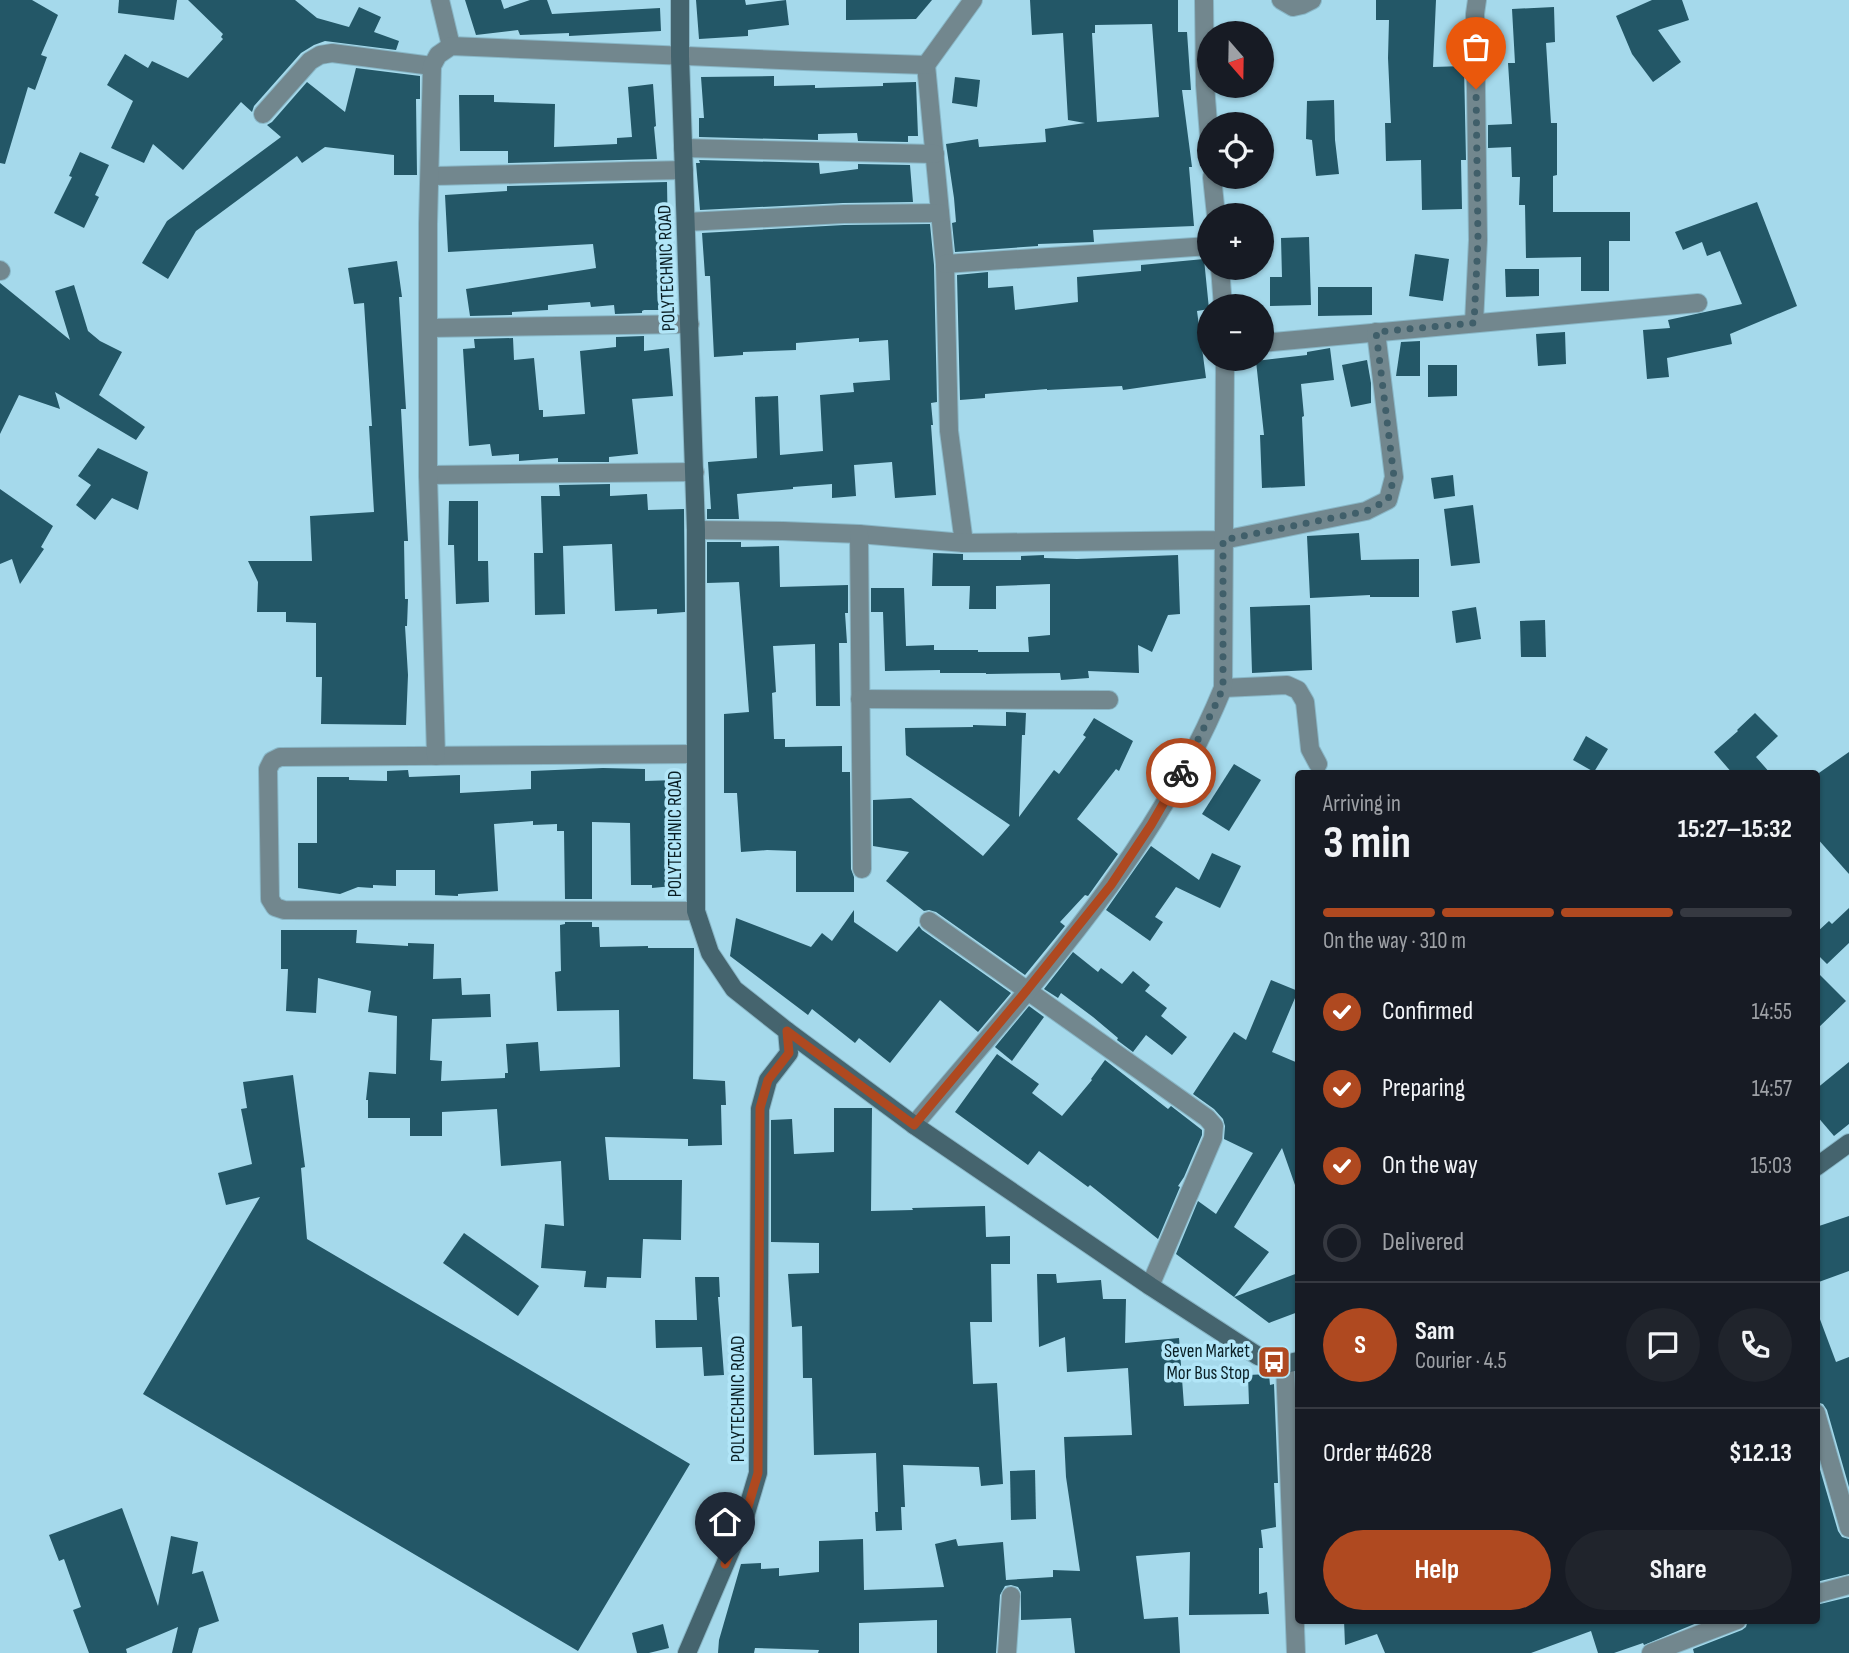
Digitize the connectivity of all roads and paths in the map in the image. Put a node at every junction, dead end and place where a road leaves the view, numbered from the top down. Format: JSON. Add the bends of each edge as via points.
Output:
{"nodes":[{"id":1,"x":440,"y":0,"type":"edge"},
{"id":2,"x":680,"y":0,"type":"edge"},
{"id":3,"x":973,"y":0,"type":"edge"},
{"id":4,"x":1204,"y":0,"type":"edge"},
{"id":5,"x":1281,"y":0,"type":"edge"},
{"id":6,"x":1312,"y":0,"type":"edge"},
{"id":7,"x":1477,"y":0,"type":"edge"},
{"id":8,"x":450,"y":46,"type":"junction"},
{"id":9,"x":680,"y":56,"type":"junction"},
{"id":10,"x":926,"y":65,"type":"junction"},
{"id":11,"x":432,"y":66,"type":"junction"},
{"id":12,"x":1207,"y":112,"type":"edge"},
{"id":13,"x":263,"y":114,"type":"dead end"},
{"id":14,"x":683,"y":148,"type":"junction"},
{"id":15,"x":935,"y":154,"type":"junction"},
{"id":16,"x":684,"y":170,"type":"junction"},
{"id":17,"x":430,"y":176,"type":"junction"},
{"id":18,"x":940,"y":213,"type":"junction"},
{"id":19,"x":686,"y":222,"type":"junction"},
{"id":20,"x":1197,"y":247,"type":"edge"},
{"id":21,"x":945,"y":264,"type":"junction"},
{"id":22,"x":1698,"y":303,"type":"dead end"},
{"id":23,"x":1474,"y":323,"type":"junction"},
{"id":24,"x":690,"y":324,"type":"junction"},
{"id":25,"x":428,"y":328,"type":"junction"},
{"id":26,"x":1376,"y":332,"type":"junction"},
{"id":27,"x":1274,"y":342,"type":"edge"},
{"id":28,"x":1226,"y":371,"type":"edge"},
{"id":29,"x":695,"y":472,"type":"junction"},
{"id":30,"x":428,"y":475,"type":"junction"},
{"id":31,"x":696,"y":530,"type":"junction"},
{"id":32,"x":859,"y":534,"type":"junction"},
{"id":33,"x":1223,"y":540,"type":"junction"},
{"id":34,"x":964,"y":543,"type":"junction"},
{"id":35,"x":1223,"y":688,"type":"junction"},
{"id":36,"x":860,"y":699,"type":"junction"},
{"id":37,"x":1109,"y":700,"type":"dead end"},
{"id":38,"x":696,"y":754,"type":"junction"},
{"id":39,"x":436,"y":756,"type":"junction"},
{"id":40,"x":1318,"y":764,"type":"dead end"},
{"id":41,"x":862,"y":869,"type":"dead end"},
{"id":42,"x":696,"y":912,"type":"junction"},
{"id":43,"x":929,"y":921,"type":"dead end"},
{"id":44,"x":1027,"y":990,"type":"junction"},
{"id":45,"x":787,"y":1031,"type":"junction"},
{"id":46,"x":914,"y":1125,"type":"junction"},
{"id":47,"x":1849,"y":1143,"type":"edge"},
{"id":48,"x":1820,"y":1164,"type":"edge"},
{"id":49,"x":1150,"y":1286,"type":"junction"},
{"id":50,"x":1292,"y":1362,"type":"edge"},
{"id":51,"x":1820,"y":1427,"type":"edge"},
{"id":52,"x":1849,"y":1528,"type":"edge"},
{"id":53,"x":1295,"y":1580,"type":"edge"},
{"id":54,"x":1849,"y":1584,"type":"edge"},
{"id":55,"x":1820,"y":1593,"type":"edge"},
{"id":56,"x":1011,"y":1596,"type":"dead end"},
{"id":57,"x":1296,"y":1624,"type":"edge"},
{"id":58,"x":1727,"y":1624,"type":"edge"},
{"id":59,"x":687,"y":1653,"type":"edge"},
{"id":60,"x":1007,"y":1653,"type":"edge"},
{"id":61,"x":1296,"y":1653,"type":"edge"},
{"id":62,"x":1651,"y":1653,"type":"edge"}],
"edges":[{"from":1,"to":8,"type":"street"},
{"from":2,"to":9,"type":"street","name":"POLYTECHNIC ROAD"},
{"from":3,"to":10,"type":"street"},
{"from":4,"to":12,"type":"street"},
{"from":5,"to":6,"type":"street","via":[[1293,7]]},
{"from":7,"to":23,"type":"street"},
{"from":8,"to":9,"type":"street"},
{"from":8,"to":11,"type":"street"},
{"from":9,"to":10,"type":"street"},
{"from":9,"to":14,"type":"street","name":"POLYTECHNIC ROAD"},
{"from":10,"to":15,"type":"street"},
{"from":11,"to":13,"type":"street","via":[[320,55]]},
{"from":11,"to":17,"type":"street"},
{"from":14,"to":15,"type":"street"},
{"from":14,"to":16,"type":"street","name":"POLYTECHNIC ROAD"},
{"from":15,"to":18,"type":"street"},
{"from":16,"to":17,"type":"street"},
{"from":16,"to":19,"type":"street","name":"POLYTECHNIC ROAD"},
{"from":17,"to":25,"type":"street"},
{"from":18,"to":19,"type":"street"},
{"from":18,"to":21,"type":"street"},
{"from":19,"to":24,"type":"street","name":"POLYTECHNIC ROAD"},
{"from":20,"to":21,"type":"street"},
{"from":21,"to":34,"type":"street","via":[[949,431]]},
{"from":22,"to":23,"type":"street"},
{"from":23,"to":26,"type":"street"},
{"from":24,"to":25,"type":"street"},
{"from":24,"to":29,"type":"street","name":"POLYTECHNIC ROAD"},
{"from":25,"to":30,"type":"street"},
{"from":26,"to":27,"type":"street"},
{"from":26,"to":33,"type":"street","via":[[1394,477],[1388,500],[1366,511]]},
{"from":28,"to":33,"type":"street"},
{"from":29,"to":30,"type":"street"},
{"from":29,"to":31,"type":"street","name":"POLYTECHNIC ROAD"},
{"from":30,"to":39,"type":"street"},
{"from":31,"to":32,"type":"street"},
{"from":31,"to":38,"type":"street","name":"POLYTECHNIC ROAD"},
{"from":32,"to":34,"type":"street"},
{"from":32,"to":36,"type":"street"},
{"from":33,"to":34,"type":"street"},
{"from":33,"to":35,"type":"street"},
{"from":35,"to":40,"type":"street","via":[[1287,685],[1298,691],[1305,702],[1310,749]]},
{"from":35,"to":44,"type":"street","via":[[1151,825],[1111,885]]},
{"from":36,"to":37,"type":"street"},
{"from":36,"to":41,"type":"street"},
{"from":38,"to":39,"type":"street"},
{"from":38,"to":42,"type":"street","name":"POLYTECHNIC ROAD"},
{"from":39,"to":42,"type":"street","via":[[272,761],[268,769],[270,899],[275,907]]},
{"from":42,"to":45,"type":"street","name":"POLYTECHNIC ROAD","via":[[710,953],[734,989]]},
{"from":43,"to":44,"type":"street"},
{"from":44,"to":46,"type":"street"},
{"from":44,"to":49,"type":"street","via":[[1214,1126],[1213,1138]]},
{"from":45,"to":46,"type":"street"},
{"from":45,"to":59,"type":"street","name":"POLYTECHNIC ROAD","via":[[789,1053],[768,1080],[760,1108],[758,1473],[744,1520]]},
{"from":46,"to":49,"type":"street"},
{"from":47,"to":48,"type":"street"},
{"from":49,"to":50,"type":"street","via":[[1258,1356]]},
{"from":50,"to":53,"type":"street"},
{"from":51,"to":52,"type":"street"},
{"from":54,"to":55,"type":"street"},
{"from":56,"to":60,"type":"street"},
{"from":57,"to":61,"type":"street"},
{"from":58,"to":62,"type":"street"}]}
